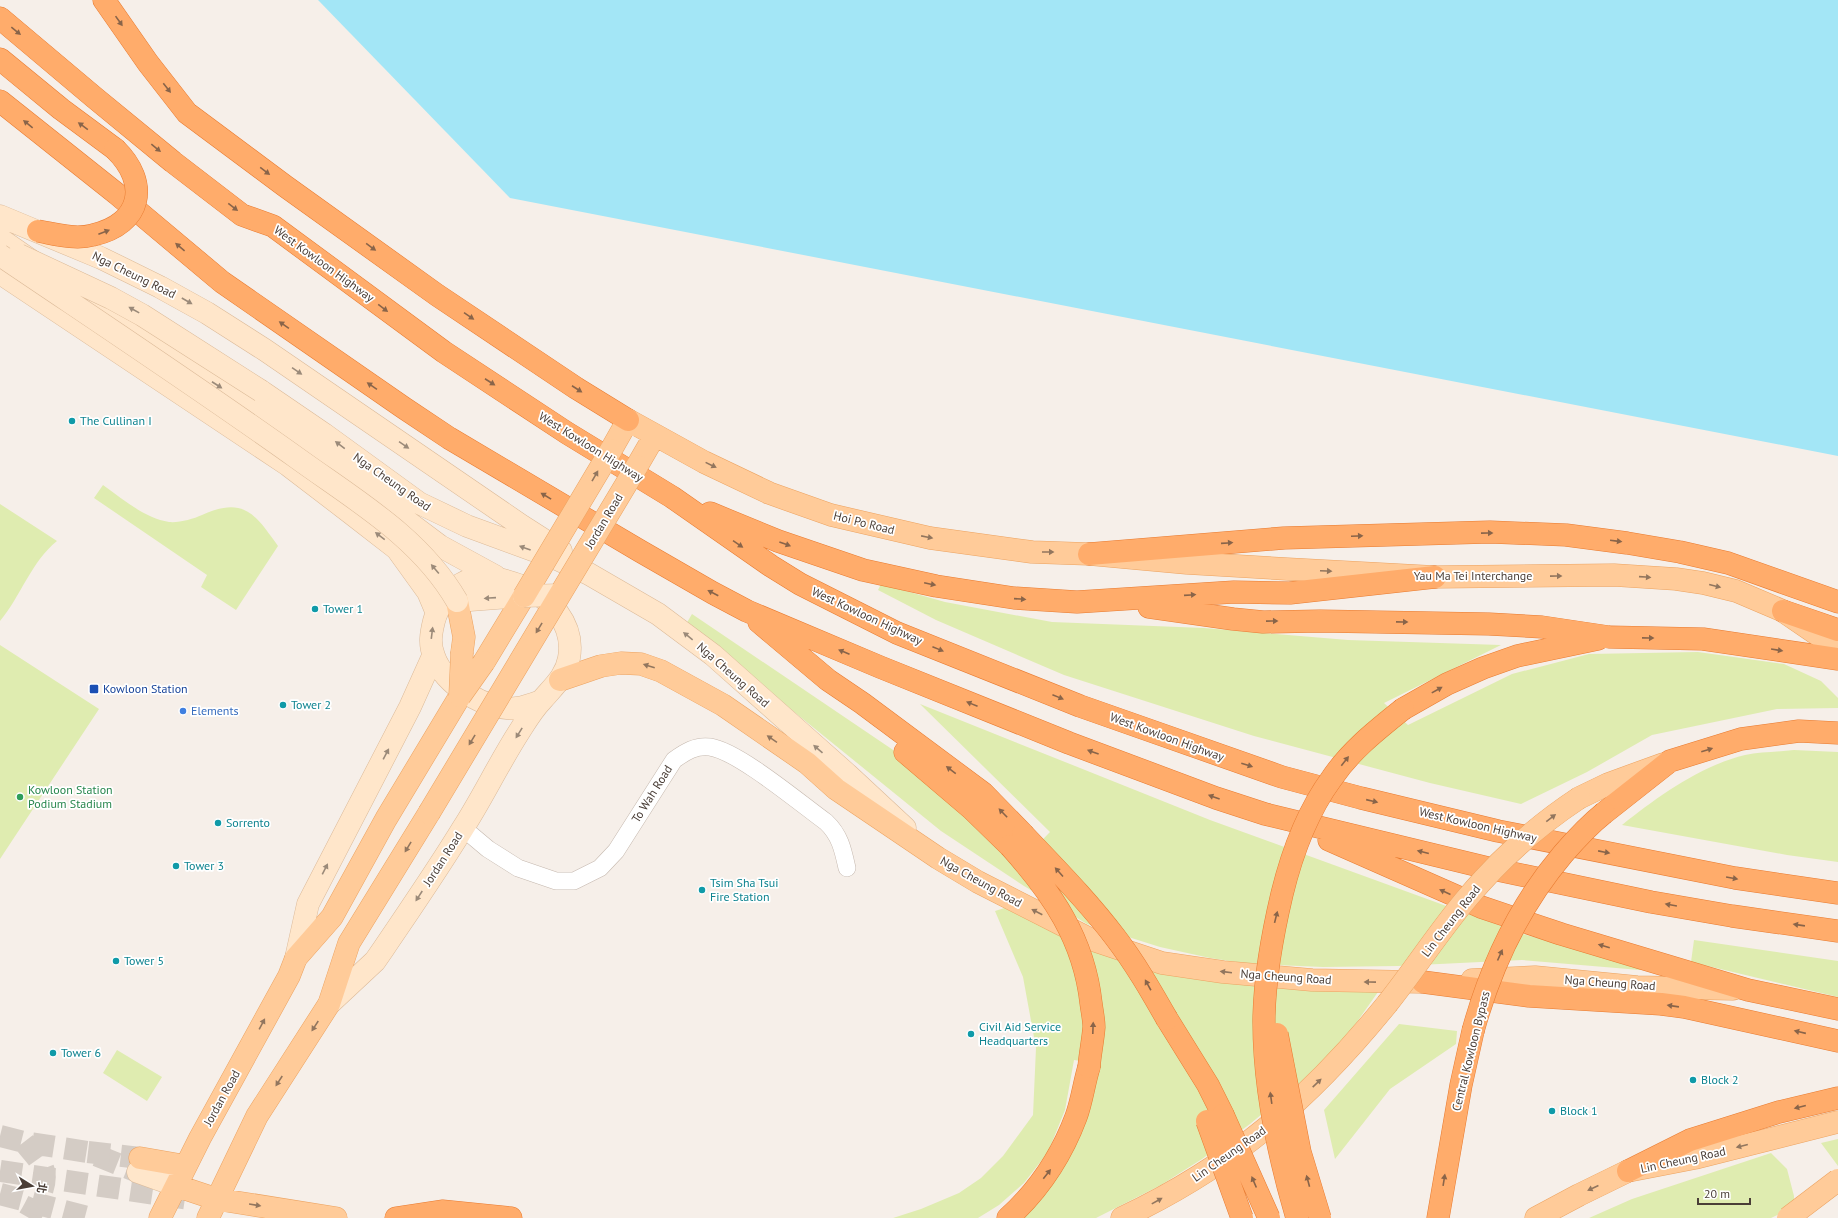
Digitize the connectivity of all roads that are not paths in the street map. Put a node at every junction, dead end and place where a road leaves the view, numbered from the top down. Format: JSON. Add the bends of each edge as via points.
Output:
{"nodes":[{"id":1,"x":104,"y":0,"type":"edge"},
{"id":2,"x":0,"y":18,"type":"edge"},
{"id":3,"x":5,"y":63,"type":"edge"},
{"id":4,"x":0,"y":101,"type":"edge"},
{"id":5,"x":0,"y":216,"type":"edge"},
{"id":6,"x":38,"y":231,"type":"junction"},
{"id":7,"x":0,"y":239,"type":"edge"},
{"id":8,"x":0,"y":247,"type":"edge"},
{"id":9,"x":22,"y":254,"type":"junction"},
{"id":10,"x":0,"y":255,"type":"edge"},
{"id":11,"x":0,"y":273,"type":"edge"},
{"id":12,"x":20,"y":285,"type":"junction"},
{"id":13,"x":628,"y":420,"type":"junction"},
{"id":14,"x":655,"y":435,"type":"junction"},
{"id":15,"x":672,"y":497,"type":"junction"},
{"id":16,"x":554,"y":546,"type":"junction"},
{"id":17,"x":1089,"y":554,"type":"junction"},
{"id":18,"x":578,"y":563,"type":"junction"},
{"id":19,"x":495,"y":576,"type":"junction"},
{"id":20,"x":1434,"y":577,"type":"junction"},
{"id":21,"x":559,"y":595,"type":"junction"},
{"id":22,"x":524,"y":596,"type":"junction"},
{"id":23,"x":457,"y":601,"type":"junction"},
{"id":24,"x":1109,"y":601,"type":"junction"},
{"id":25,"x":1838,"y":602,"type":"edge"},
{"id":26,"x":436,"y":611,"type":"junction"},
{"id":27,"x":748,"y":611,"type":"junction"},
{"id":28,"x":1783,"y":611,"type":"junction"},
{"id":29,"x":1838,"y":630,"type":"edge"},
{"id":30,"x":1609,"y":637,"type":"junction"},
{"id":31,"x":1838,"y":652,"type":"edge"},
{"id":32,"x":433,"y":656,"type":"junction"},
{"id":33,"x":1838,"y":659,"type":"edge"},
{"id":34,"x":560,"y":680,"type":"junction"},
{"id":35,"x":460,"y":696,"type":"junction"},
{"id":36,"x":541,"y":701,"type":"junction"},
{"id":37,"x":1838,"y":733,"type":"edge"},
{"id":38,"x":1670,"y":761,"type":"junction"},
{"id":39,"x":1265,"y":814,"type":"junction"},
{"id":40,"x":463,"y":828,"type":"junction"},
{"id":41,"x":1017,"y":840,"type":"junction"},
{"id":42,"x":938,"y":858,"type":"junction"},
{"id":43,"x":848,"y":868,"type":"dead end"},
{"id":44,"x":1838,"y":893,"type":"edge"},
{"id":45,"x":1838,"y":931,"type":"edge"},
{"id":46,"x":1271,"y":956,"type":"junction"},
{"id":47,"x":296,"y":958,"type":"junction"},
{"id":48,"x":1423,"y":982,"type":"junction"},
{"id":49,"x":1748,"y":990,"type":"junction"},
{"id":50,"x":329,"y":1004,"type":"junction"},
{"id":51,"x":1838,"y":1009,"type":"edge"},
{"id":52,"x":1167,"y":1020,"type":"junction"},
{"id":53,"x":1838,"y":1041,"type":"edge"},
{"id":54,"x":1838,"y":1098,"type":"edge"},
{"id":55,"x":1838,"y":1122,"type":"edge"},
{"id":56,"x":186,"y":1166,"type":"junction"},
{"id":57,"x":1628,"y":1171,"type":"junction"},
{"id":58,"x":1838,"y":1180,"type":"edge"},
{"id":59,"x":177,"y":1186,"type":"junction"},
{"id":60,"x":212,"y":1208,"type":"edge"},
{"id":61,"x":160,"y":1218,"type":"edge"},
{"id":62,"x":336,"y":1218,"type":"edge"},
{"id":63,"x":396,"y":1218,"type":"edge"},
{"id":64,"x":510,"y":1218,"type":"edge"},
{"id":65,"x":1008,"y":1218,"type":"edge"},
{"id":66,"x":1122,"y":1218,"type":"edge"},
{"id":67,"x":1242,"y":1218,"type":"edge"},
{"id":68,"x":1269,"y":1218,"type":"edge"},
{"id":69,"x":1297,"y":1218,"type":"edge"},
{"id":70,"x":1320,"y":1218,"type":"edge"},
{"id":71,"x":1438,"y":1218,"type":"edge"},
{"id":72,"x":1536,"y":1218,"type":"edge"},
{"id":73,"x":1788,"y":1218,"type":"edge"}],
"edges":[{"from":1,"to":13,"type":"highway","one_way":true,"via":[[152,69],[187,113],[437,295]]},
{"from":2,"to":15,"type":"highway","name":"West Kowloon Highway","one_way":true,"via":[[125,123],[242,214],[273,226],[444,352],[567,433]]},
{"from":6,"to":3,"type":"highway","one_way":true,"bridge":true,"via":[[76,237],[105,232],[117,226],[133,208],[137,187],[129,165],[115,149]]},
{"from":27,"to":4,"type":"highway","one_way":true,"via":[[640,551],[449,438],[222,282]]},
{"from":5,"to":6,"type":"main road","name":"Nga Cheung Road"},
{"from":6,"to":16,"type":"main road","name":"Nga Cheung Road","one_way":true,"bridge":true,"via":[[136,274],[207,313]]},
{"from":7,"to":9,"type":"main road","name":"Nga Cheung Road"},
{"from":42,"to":8,"type":"main road","name":"Nga Cheung Road","one_way":true,"bridge":true,"via":[[713,656],[658,614],[589,574],[557,559],[467,526],[419,503],[261,391],[142,315]]},
{"from":9,"to":12,"type":"main road"},
{"from":9,"to":19,"type":"main road","name":"Nga Cheung Road","one_way":true,"via":[[288,432],[440,546]]},
{"from":23,"to":10,"type":"main road","one_way":true,"bridge":true,"via":[[445,581],[423,555],[379,516]]},
{"from":11,"to":12,"type":"main road"},
{"from":26,"to":12,"type":"main road","one_way":true,"via":[[424,586],[397,549],[288,466]]},
{"from":13,"to":14,"type":"main road","name":"Hoi Po Road"},
{"from":16,"to":13,"type":"main road","name":"Jordan Road","one_way":true,"bridge":true},
{"from":14,"to":17,"type":"main road","name":"Hoi Po Road","one_way":true,"via":[[769,493],[831,515],[888,529],[1009,550]]},
{"from":14,"to":18,"type":"main road","name":"Jordan Road","bridge":true},
{"from":15,"to":24,"type":"highway","one_way":true,"via":[[778,541],[873,572],[936,586],[1014,598],[1077,602]]},
{"from":15,"to":44,"type":"highway","name":"West Kowloon Highway","one_way":true,"via":[[734,542],[800,584],[897,633],[1080,706],[1209,753],[1303,783],[1498,831],[1735,878]]},
{"from":16,"to":18,"type":"main road","name":"Nga Cheung Road"},
{"from":16,"to":22,"type":"main road","name":"Jordan Road","bridge":true},
{"from":17,"to":20,"type":"main road","name":"Yau Ma Tei Interchange","one_way":true,"via":[[1233,566]]},
{"from":17,"to":25,"type":"highway","one_way":true,"via":[[1284,538],[1490,532],[1566,535],[1650,546],[1721,561]]},
{"from":18,"to":21,"type":"main road","name":"Jordan Road","bridge":true},
{"from":19,"to":26,"type":"main road","name":"Jordan Road","via":[[473,579],[461,584],[445,598]]},
{"from":19,"to":34,"type":"main road","name":"Jordan Road","via":[[539,595],[562,619],[568,631],[570,646],[569,659]]},
{"from":24,"to":20,"type":"highway","one_way":true,"via":[[1234,592],[1290,593]]},
{"from":20,"to":28,"type":"main road","name":"Yau Ma Tei Interchange","one_way":true,"via":[[1614,575],[1676,579],[1736,591]]},
{"from":21,"to":22,"type":"main road","bridge":true},
{"from":21,"to":50,"type":"main road","name":"Jordan Road","one_way":true,"bridge":true,"via":[[349,943]]},
{"from":22,"to":23,"type":"main road","one_way":true},
{"from":22,"to":35,"type":"main road","name":"Jordan Road","bridge":true,"via":[[496,645]]},
{"from":23,"to":35,"type":"main road","bridge":true,"via":[[464,637]]},
{"from":24,"to":30,"type":"highway","one_way":true,"via":[[1263,622],[1542,626]]},
{"from":32,"to":26,"type":"main road","name":"Jordan Road","one_way":true,"via":[[431,633]]},
{"from":39,"to":27,"type":"highway","one_way":true,"via":[[1069,743]]},
{"from":41,"to":27,"type":"highway","one_way":true,"via":[[972,809],[858,712],[828,680]]},
{"from":28,"to":29,"type":"highway"},
{"from":28,"to":31,"type":"main road","name":"Yau Ma Tei Interchange"},
{"from":30,"to":33,"type":"highway","one_way":true,"via":[[1704,639]]},
{"from":46,"to":30,"type":"highway","one_way":true,"bridge":true,"via":[[1274,929],[1289,866],[1316,802],[1352,752],[1403,708],[1447,684],[1517,656]]},
{"from":32,"to":36,"type":"main road","name":"Jordan Road","via":[[444,675],[481,701],[511,708],[529,706]]},
{"from":47,"to":32,"type":"main road","name":"Jordan Road","one_way":true,"via":[[308,904],[410,707]]},
{"from":34,"to":36,"type":"main road","name":"Jordan Road"},
{"from":42,"to":34,"type":"main road","one_way":true,"via":[[836,789],[807,763],[723,705],[661,671],[640,664],[621,663],[601,666]]},
{"from":35,"to":47,"type":"main road","name":"Jordan Road","via":[[386,819],[332,917]]},
{"from":36,"to":40,"type":"main road","name":"Jordan Road","one_way":true,"via":[[519,731]]},
{"from":38,"to":37,"type":"highway","name":"Lin Cheung Road","one_way":true,"via":[[1741,739],[1800,731]]},
{"from":66,"to":38,"type":"main road","name":"Lin Cheung Road","one_way":true,"bridge":true,"via":[[1206,1172],[1272,1124],[1328,1072],[1387,1004],[1452,917],[1488,875],[1528,836],[1579,798],[1608,784]]},
{"from":71,"to":38,"type":"highway","name":"Central Kowloon Bypass","one_way":true,"bridge":true,"via":[[1458,1099],[1474,1031],[1492,972],[1508,935],[1522,909],[1578,836]]},
{"from":45,"to":39,"type":"highway","one_way":true,"via":[[1732,916],[1488,868]]},
{"from":49,"to":39,"type":"highway","one_way":true,"via":[[1561,934],[1481,907]]},
{"from":40,"to":43,"type":"street","name":"To Wah Road","via":[[488,849],[518,868],[564,883],[574,881],[600,868],[616,851],[674,760],[688,750],[710,747],[742,761],[826,822],[841,841]]},
{"from":40,"to":50,"type":"main road","name":"Jordan Road","one_way":true,"via":[[375,961]]},
{"from":52,"to":41,"type":"highway","one_way":true,"bridge":true,"via":[[1145,980],[1089,905]]},
{"from":65,"to":41,"type":"highway","one_way":true,"bridge":true,"via":[[1023,1205],[1054,1164],[1076,1116],[1089,1067],[1094,1027],[1089,987],[1079,949],[1062,914]]},
{"from":48,"to":42,"type":"main road","name":"Nga Cheung Road","one_way":true,"via":[[1358,982],[1263,977],[1162,963],[1090,939],[978,882]]},
{"from":69,"to":46,"type":"highway","one_way":true,"bridge":true,"via":[[1277,1135],[1266,1055],[1264,1016]]},
{"from":70,"to":46,"type":"highway","one_way":true,"bridge":true,"via":[[1300,1152],[1281,1055],[1272,992]]},
{"from":56,"to":47,"type":"main road","name":"Jordan Road","one_way":true},
{"from":48,"to":49,"type":"main road","name":"Nga Cheung Road","via":[[1536,977],[1637,987]]},
{"from":53,"to":48,"type":"highway","one_way":true,"via":[[1684,1007],[1529,996]]},
{"from":49,"to":51,"type":"highway","name":"Nga Cheung Road"},
{"from":50,"to":60,"type":"main road","name":"Jordan Road","one_way":true,"via":[[257,1116]]},
{"from":52,"to":67,"type":"highway","bridge":true},
{"from":68,"to":52,"type":"highway","one_way":true,"bridge":true,"via":[[1208,1085]]},
{"from":54,"to":57,"type":"highway","one_way":true,"via":[[1779,1112],[1690,1140]]},
{"from":55,"to":57,"type":"main road","name":"Lin Cheung Road","one_way":true,"via":[[1701,1157]]},
{"from":56,"to":59,"type":"main road","name":"Jordan Road"},
{"from":56,"to":59,"type":"main road","via":[[139,1165]]},
{"from":57,"to":72,"type":"main road","name":"Lin Cheung Road","one_way":true},
{"from":58,"to":73,"type":"main road","bridge":true},
{"from":59,"to":60,"type":"main road"},
{"from":59,"to":61,"type":"main road","name":"Jordan Road"},
{"from":60,"to":62,"type":"main road","one_way":true},
{"from":63,"to":64,"type":"highway","via":[[442,1211]]}]}
